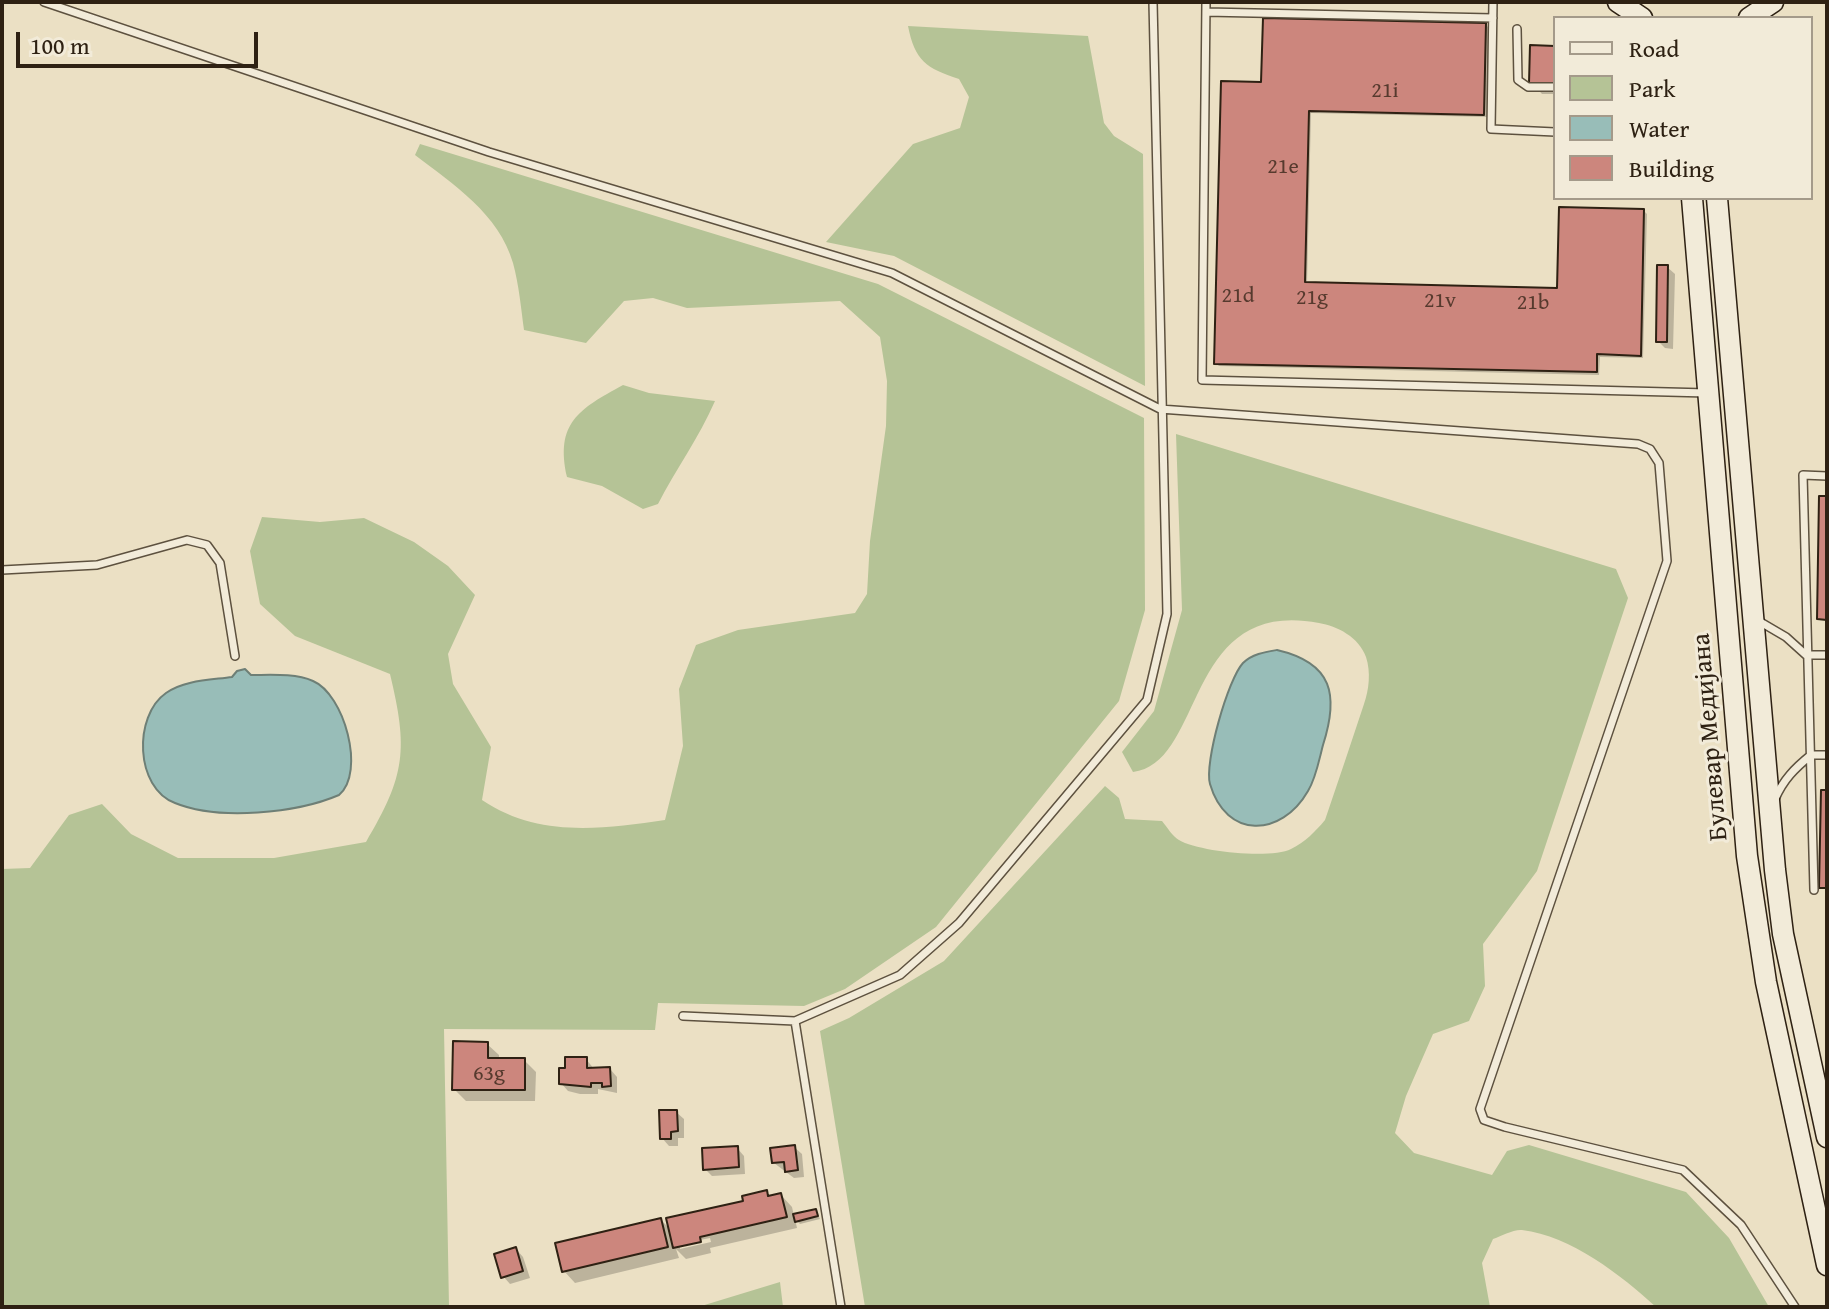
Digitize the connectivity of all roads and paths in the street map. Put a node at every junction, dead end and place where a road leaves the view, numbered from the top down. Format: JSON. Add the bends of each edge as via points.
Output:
{"nodes":[{"id":1,"x":44,"y":2,"type":"edge"},
{"id":2,"x":1153,"y":2,"type":"edge"},
{"id":3,"x":1206,"y":2,"type":"edge"},
{"id":4,"x":1493,"y":2,"type":"edge"},
{"id":5,"x":1618,"y":2,"type":"edge"},
{"id":6,"x":1773,"y":2,"type":"edge"},
{"id":7,"x":1206,"y":12,"type":"junction"},
{"id":8,"x":1639,"y":16,"type":"edge"},
{"id":9,"x":1750,"y":16,"type":"edge"},
{"id":10,"x":1493,"y":18,"type":"junction"},
{"id":11,"x":1517,"y":29,"type":"dead end"},
{"id":12,"x":1553,"y":87,"type":"edge"},
{"id":13,"x":1553,"y":132,"type":"edge"},
{"id":14,"x":1692,"y":200,"type":"edge"},
{"id":15,"x":1717,"y":200,"type":"edge"},
{"id":16,"x":1709,"y":392,"type":"junction"},
{"id":17,"x":1160,"y":409,"type":"junction"},
{"id":18,"x":1827,"y":476,"type":"edge"},
{"id":19,"x":2,"y":570,"type":"edge"},
{"id":20,"x":1751,"y":618,"type":"junction"},
{"id":21,"x":1806,"y":655,"type":"junction"},
{"id":22,"x":1827,"y":655,"type":"edge"},
{"id":23,"x":235,"y":656,"type":"dead end"},
{"id":24,"x":1811,"y":755,"type":"junction"},
{"id":25,"x":1827,"y":755,"type":"edge"},
{"id":26,"x":1770,"y":820,"type":"junction"},
{"id":27,"x":1814,"y":890,"type":"dead end"},
{"id":28,"x":683,"y":1016,"type":"dead end"},
{"id":29,"x":795,"y":1021,"type":"junction"},
{"id":30,"x":1827,"y":1137,"type":"edge"},
{"id":31,"x":1827,"y":1265,"type":"edge"},
{"id":32,"x":841,"y":1307,"type":"edge"},
{"id":33,"x":1795,"y":1307,"type":"edge"}],
"edges":[{"from":1,"to":17,"type":"lane","via":[[460,143],[892,273]]},
{"from":2,"to":17,"type":"lane"},
{"from":3,"to":7,"type":"lane"},
{"from":4,"to":10,"type":"lane"},
{"from":5,"to":8,"type":"main road"},
{"from":6,"to":9,"type":"main road"},
{"from":7,"to":10,"type":"lane"},
{"from":7,"to":16,"type":"lane","via":[[1202,380]]},
{"from":10,"to":13,"type":"lane","via":[[1491,129]]},
{"from":11,"to":12,"type":"lane","via":[[1518,80],[1528,87]]},
{"from":14,"to":16,"type":"main road","name":"Булевар Медијана"},
{"from":15,"to":20,"type":"main road","name":"Булевар Медијана"},
{"from":16,"to":31,"type":"main road","name":"Булевар Медијана","via":[[1747,856],[1766,982]]},
{"from":17,"to":29,"type":"lane","via":[[1167,614],[1147,700],[959,923],[900,975]]},
{"from":17,"to":33,"type":"lane","via":[[1638,444],[1659,463],[1667,561],[1480,1109],[1484,1120],[1505,1127],[1683,1170],[1741,1225]]},
{"from":18,"to":21,"type":"lane","via":[[1803,475]]},
{"from":19,"to":23,"type":"lane","via":[[97,565],[187,540],[207,545],[220,563]]},
{"from":20,"to":21,"type":"lane"},
{"from":20,"to":26,"type":"main road","name":"Булевар Медијана"},
{"from":21,"to":22,"type":"lane"},
{"from":21,"to":24,"type":"lane"},
{"from":24,"to":25,"type":"lane"},
{"from":24,"to":26,"type":"lane","via":[[1783,783]]},
{"from":24,"to":27,"type":"lane"},
{"from":26,"to":30,"type":"main road","name":"Булевар Медијана","via":[[1783,934]]},
{"from":28,"to":29,"type":"lane"},
{"from":29,"to":32,"type":"lane"}]}
